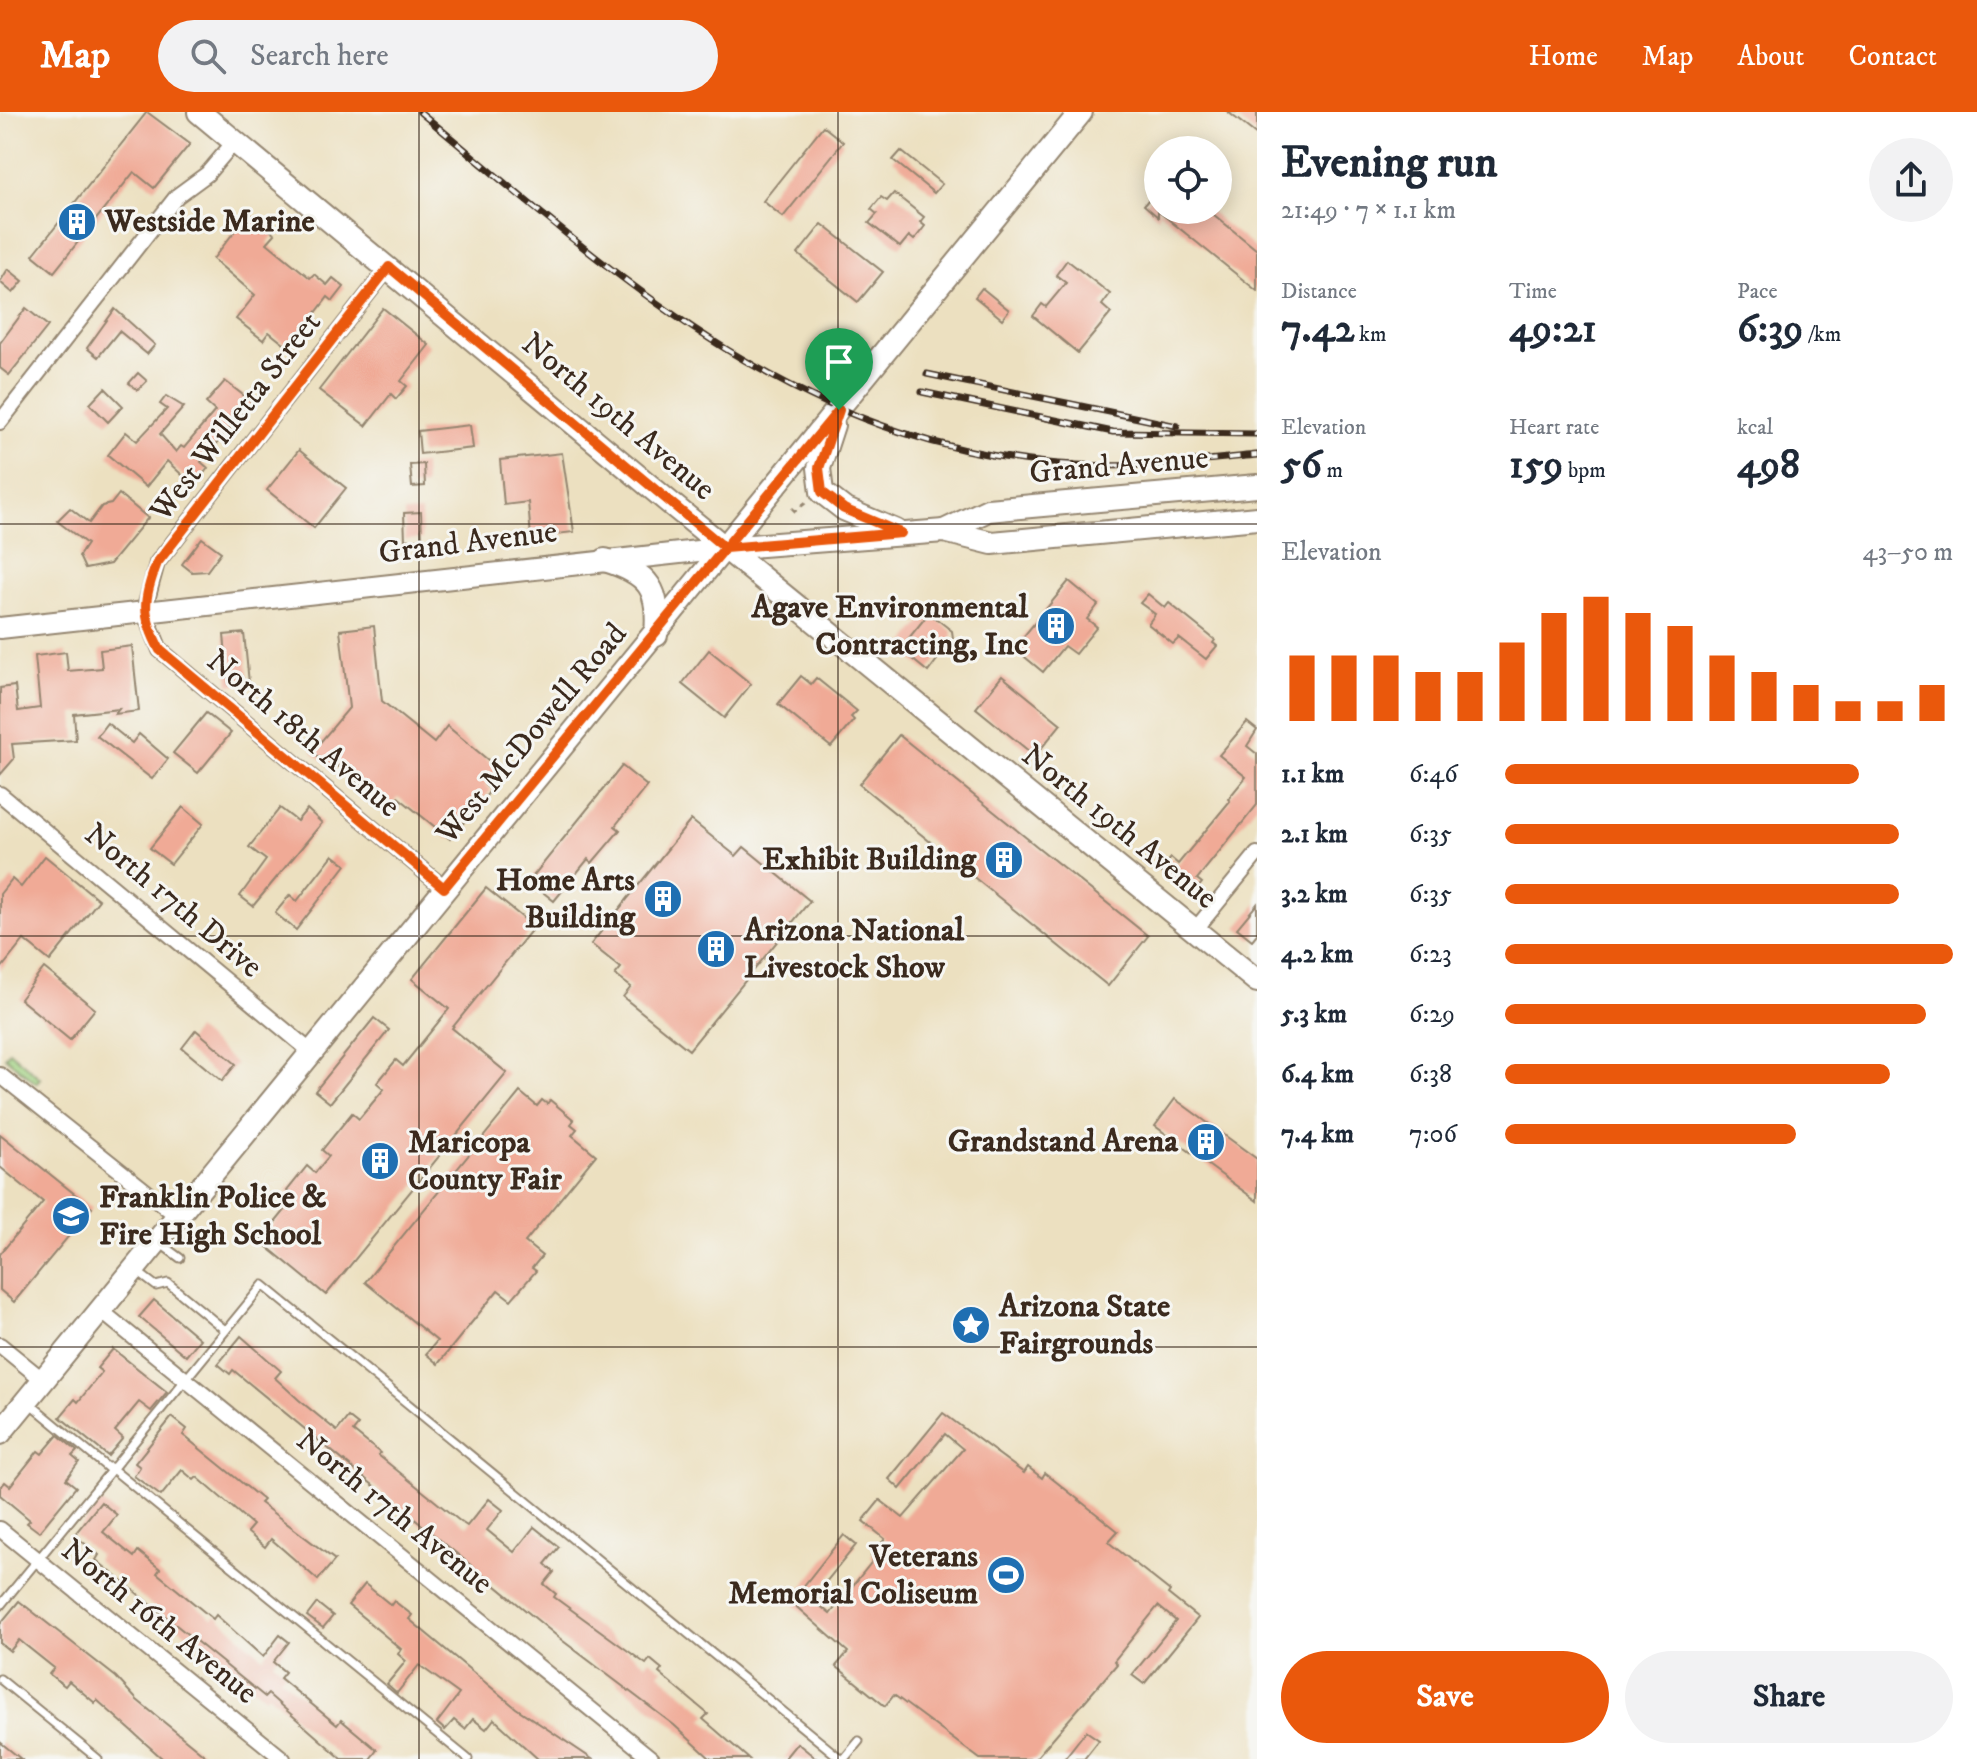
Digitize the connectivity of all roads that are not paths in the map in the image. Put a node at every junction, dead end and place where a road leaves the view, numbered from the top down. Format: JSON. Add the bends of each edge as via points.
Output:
{"nodes":[{"id":1,"x":199,"y":112,"type":"edge"},
{"id":2,"x":1081,"y":112,"type":"edge"},
{"id":3,"x":235,"y":141,"type":"junction"},
{"id":4,"x":389,"y":267,"type":"junction"},
{"id":5,"x":839,"y":410,"type":"junction"},
{"id":6,"x":0,"y":422,"type":"edge"},
{"id":7,"x":1257,"y":486,"type":"edge"},
{"id":8,"x":1257,"y":518,"type":"edge"},
{"id":9,"x":944,"y":531,"type":"junction"},
{"id":10,"x":901,"y":533,"type":"junction"},
{"id":11,"x":725,"y":548,"type":"junction"},
{"id":12,"x":605,"y":560,"type":"junction"},
{"id":13,"x":144,"y":611,"type":"junction"},
{"id":14,"x":0,"y":628,"type":"edge"},
{"id":15,"x":656,"y":635,"type":"junction"},
{"id":16,"x":0,"y":794,"type":"edge"},
{"id":17,"x":1257,"y":854,"type":"edge"},
{"id":18,"x":444,"y":888,"type":"junction"},
{"id":19,"x":1195,"y":930,"type":"junction"},
{"id":20,"x":1257,"y":981,"type":"edge"},
{"id":21,"x":310,"y":1051,"type":"junction"},
{"id":22,"x":0,"y":1075,"type":"edge"},
{"id":23,"x":177,"y":1216,"type":"junction"},
{"id":24,"x":157,"y":1240,"type":"junction"},
{"id":25,"x":180,"y":1258,"type":"dead end"},
{"id":26,"x":133,"y":1269,"type":"junction"},
{"id":27,"x":100,"y":1310,"type":"junction"},
{"id":28,"x":225,"y":1330,"type":"junction"},
{"id":29,"x":0,"y":1345,"type":"edge"},
{"id":30,"x":184,"y":1378,"type":"junction"},
{"id":31,"x":43,"y":1380,"type":"junction"},
{"id":32,"x":26,"y":1401,"type":"junction"},
{"id":33,"x":0,"y":1433,"type":"edge"},
{"id":34,"x":110,"y":1468,"type":"junction"},
{"id":35,"x":0,"y":1529,"type":"edge"},
{"id":36,"x":37,"y":1559,"type":"junction"},
{"id":37,"x":0,"y":1606,"type":"edge"},
{"id":38,"x":0,"y":1679,"type":"edge"},
{"id":39,"x":859,"y":1741,"type":"dead end"},
{"id":40,"x":98,"y":1759,"type":"edge"},
{"id":41,"x":283,"y":1759,"type":"edge"},
{"id":42,"x":468,"y":1759,"type":"edge"},
{"id":43,"x":652,"y":1759,"type":"edge"},
{"id":44,"x":842,"y":1759,"type":"edge"}],
"edges":[{"from":1,"to":3,"type":"main road","name":"North 19th Avenue"},
{"from":2,"to":5,"type":"main road","name":"West McDowell Road"},
{"from":3,"to":4,"type":"main road","name":"North 19th Avenue"},
{"from":3,"to":6,"type":"street","via":[[209,172],[177,196]]},
{"from":4,"to":11,"type":"main road","name":"North 19th Avenue"},
{"from":4,"to":13,"type":"street","name":"West Willetta Street","via":[[157,563]]},
{"from":5,"to":10,"type":"main road","via":[[819,468],[822,492],[844,509]]},
{"from":5,"to":11,"type":"main road","name":"West McDowell Road"},
{"from":7,"to":9,"type":"main road","name":"Grand Avenue","via":[[988,510]]},
{"from":8,"to":9,"type":"main road","name":"Grand Avenue","via":[[992,543]]},
{"from":9,"to":10,"type":"main road","name":"Grand Avenue"},
{"from":10,"to":11,"type":"main road","name":"Grand Avenue"},
{"from":11,"to":12,"type":"main road","name":"Grand Avenue"},
{"from":11,"to":15,"type":"main road","name":"West McDowell Road"},
{"from":11,"to":19,"type":"main road","name":"North 19th Avenue"},
{"from":12,"to":13,"type":"main road","name":"Grand Avenue"},
{"from":12,"to":15,"type":"main road","via":[[636,573],[652,587],[658,601]]},
{"from":13,"to":14,"type":"main road","name":"Grand Avenue"},
{"from":13,"to":18,"type":"street","name":"North 18th Avenue","via":[[160,650]]},
{"from":15,"to":18,"type":"main road","name":"West McDowell Road"},
{"from":16,"to":21,"type":"street","name":"North 17th Drive"},
{"from":17,"to":19,"type":"street"},
{"from":18,"to":21,"type":"main road","name":"West McDowell Road"},
{"from":19,"to":20,"type":"main road","name":"North 19th Avenue"},
{"from":21,"to":23,"type":"main road","name":"West McDowell Road"},
{"from":22,"to":23,"type":"street"},
{"from":23,"to":24,"type":"main road","name":"West McDowell Road"},
{"from":24,"to":25,"type":"lane"},
{"from":24,"to":26,"type":"main road","name":"West McDowell Road"},
{"from":26,"to":27,"type":"main road","name":"West McDowell Road"},
{"from":26,"to":28,"type":"lane","via":[[156,1286],[168,1283]]},
{"from":27,"to":30,"type":"street","name":"North 17th Avenue"},
{"from":27,"to":31,"type":"main road","name":"West McDowell Road"},
{"from":28,"to":30,"type":"lane"},
{"from":28,"to":44,"type":"lane","via":[[263,1285]]},
{"from":29,"to":31,"type":"street"},
{"from":30,"to":34,"type":"lane"},
{"from":30,"to":43,"type":"street","name":"North 17th Avenue"},
{"from":31,"to":32,"type":"main road","name":"West McDowell Road"},
{"from":32,"to":33,"type":"main road","name":"West McDowell Road"},
{"from":32,"to":34,"type":"lane"},
{"from":34,"to":36,"type":"lane"},
{"from":34,"to":42,"type":"lane"},
{"from":35,"to":36,"type":"street","name":"North 16th Avenue"},
{"from":36,"to":37,"type":"lane"},
{"from":36,"to":41,"type":"street","name":"North 16th Avenue"},
{"from":38,"to":40,"type":"lane"},
{"from":39,"to":44,"type":"lane"}]}
